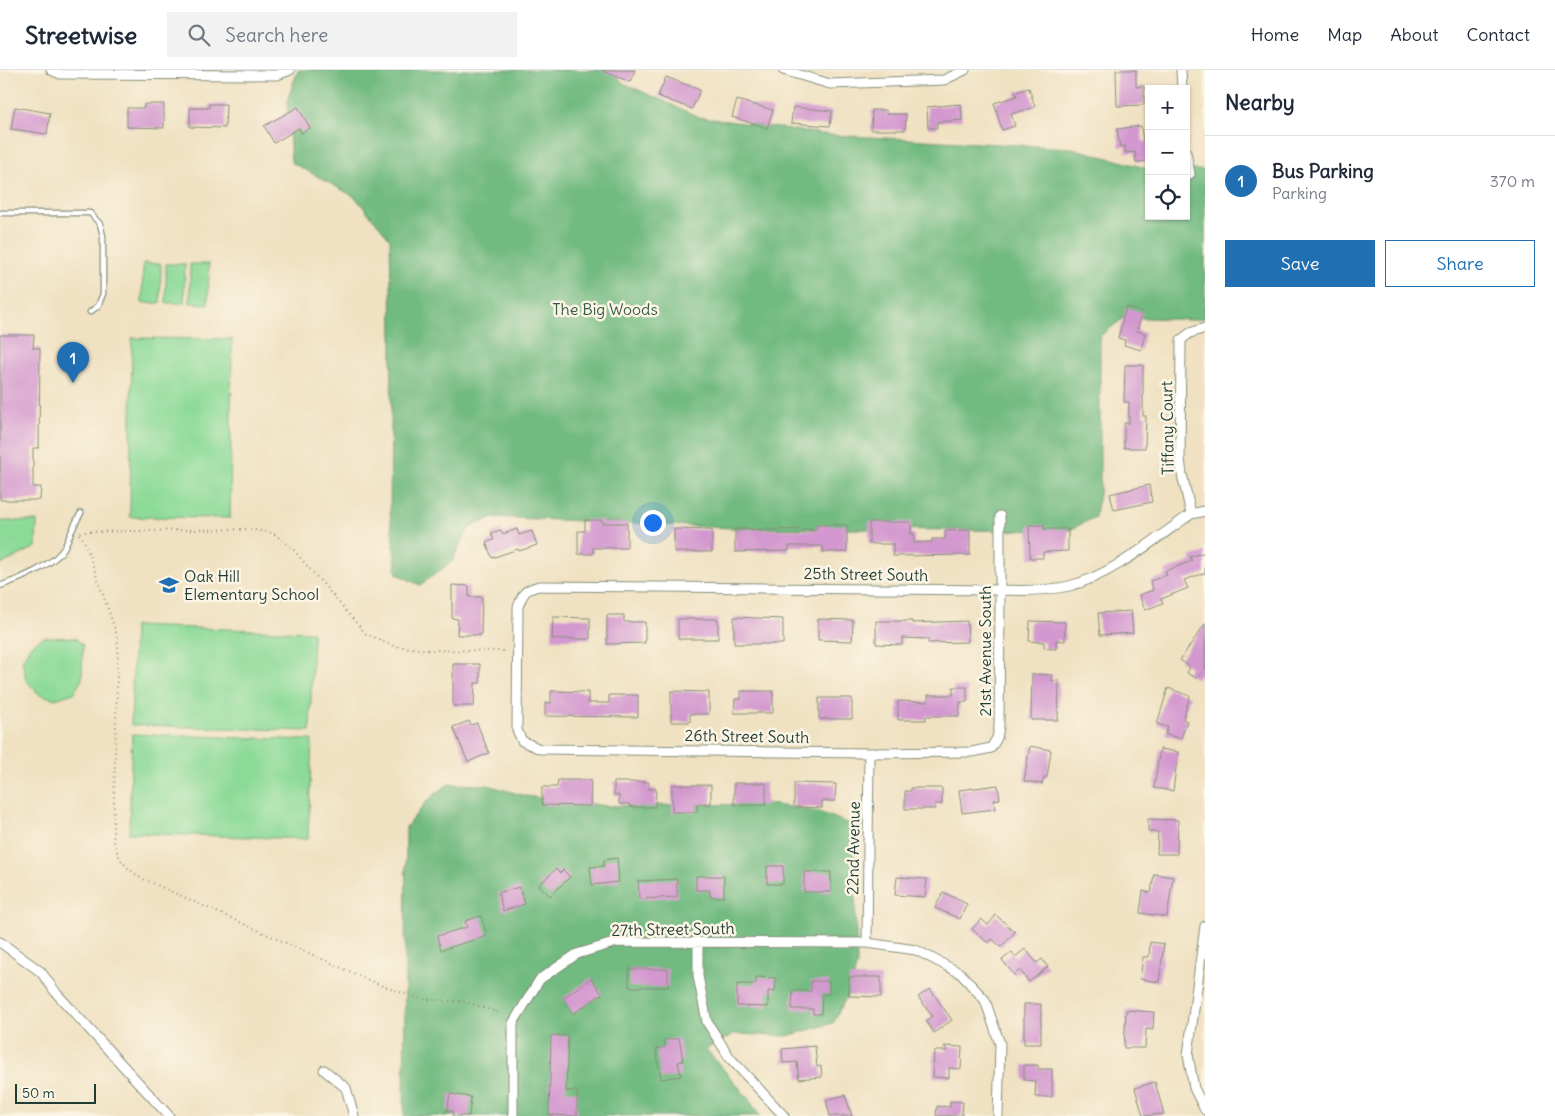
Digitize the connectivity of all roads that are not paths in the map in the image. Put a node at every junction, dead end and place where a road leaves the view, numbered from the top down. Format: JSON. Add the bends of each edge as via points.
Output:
{"nodes":[{"id":1,"x":51,"y":70,"type":"edge"},
{"id":2,"x":290,"y":70,"type":"edge"},
{"id":3,"x":783,"y":70,"type":"edge"},
{"id":4,"x":964,"y":70,"type":"edge"},
{"id":5,"x":1182,"y":70,"type":"edge"},
{"id":6,"x":1182,"y":85,"type":"edge"},
{"id":7,"x":0,"y":213,"type":"edge"},
{"id":8,"x":90,"y":312,"type":"dead end"},
{"id":9,"x":1205,"y":328,"type":"edge"},
{"id":10,"x":1205,"y":511,"type":"edge"},
{"id":11,"x":81,"y":513,"type":"dead end"},
{"id":12,"x":1191,"y":514,"type":"junction"},
{"id":13,"x":1000,"y":516,"type":"dead end"},
{"id":14,"x":0,"y":586,"type":"edge"},
{"id":15,"x":1000,"y":590,"type":"junction"},
{"id":16,"x":540,"y":749,"type":"joint"},
{"id":17,"x":870,"y":753,"type":"junction"},
{"id":18,"x":954,"y":753,"type":"joint"},
{"id":19,"x":1205,"y":926,"type":"edge"},
{"id":20,"x":0,"y":942,"type":"edge"},
{"id":21,"x":698,"y":942,"type":"junction"},
{"id":22,"x":867,"y":943,"type":"junction"},
{"id":23,"x":324,"y":1070,"type":"dead end"},
{"id":24,"x":1205,"y":1110,"type":"edge"},
{"id":25,"x":168,"y":1116,"type":"edge"},
{"id":26,"x":354,"y":1116,"type":"edge"},
{"id":27,"x":513,"y":1116,"type":"edge"},
{"id":28,"x":784,"y":1116,"type":"edge"},
{"id":29,"x":998,"y":1116,"type":"edge"}],
"edges":[{"from":1,"to":2,"type":"street","via":[[60,74],[277,75]]},
{"from":3,"to":4,"type":"street","via":[[830,84],[944,80]]},
{"from":5,"to":6,"type":"street"},
{"from":7,"to":8,"type":"lane","via":[[90,213],[100,224],[103,236],[103,294],[98,306]]},
{"from":9,"to":12,"type":"street","name":"Tiffany Court","via":[[1181,340],[1180,460]]},
{"from":10,"to":12,"type":"street","name":"25th Street South"},
{"from":11,"to":14,"type":"lane","via":[[63,550],[43,566]]},
{"from":12,"to":15,"type":"street","name":"25th Street South","via":[[1110,570],[1091,578],[1046,590]]},
{"from":13,"to":15,"type":"street","name":"21st Avenue South"},
{"from":15,"to":16,"type":"street","name":"25th Street South","via":[[530,588],[523,594],[518,607],[517,730],[522,741]]},
{"from":15,"to":18,"type":"street","name":"21st Avenue South","via":[[1000,727],[997,738],[991,748]]},
{"from":16,"to":17,"type":"street","name":"26th Street South"},
{"from":17,"to":18,"type":"street","name":"26th Street South"},
{"from":17,"to":22,"type":"street","name":"22nd Avenue"},
{"from":19,"to":24,"type":"street","via":[[1188,1055],[1194,1088]]},
{"from":20,"to":25,"type":"street","via":[[41,972],[57,994]]},
{"from":21,"to":22,"type":"street","name":"27th Street South"},
{"from":21,"to":27,"type":"street","name":"27th Street South","via":[[617,942],[577,954],[540,979],[514,1023]]},
{"from":21,"to":28,"type":"street","via":[[698,976],[707,1022],[730,1058]]},
{"from":22,"to":29,"type":"street","via":[[916,950],[960,973],[985,1000],[1000,1044]]},
{"from":23,"to":26,"type":"street","via":[[346,1088]]}]}
